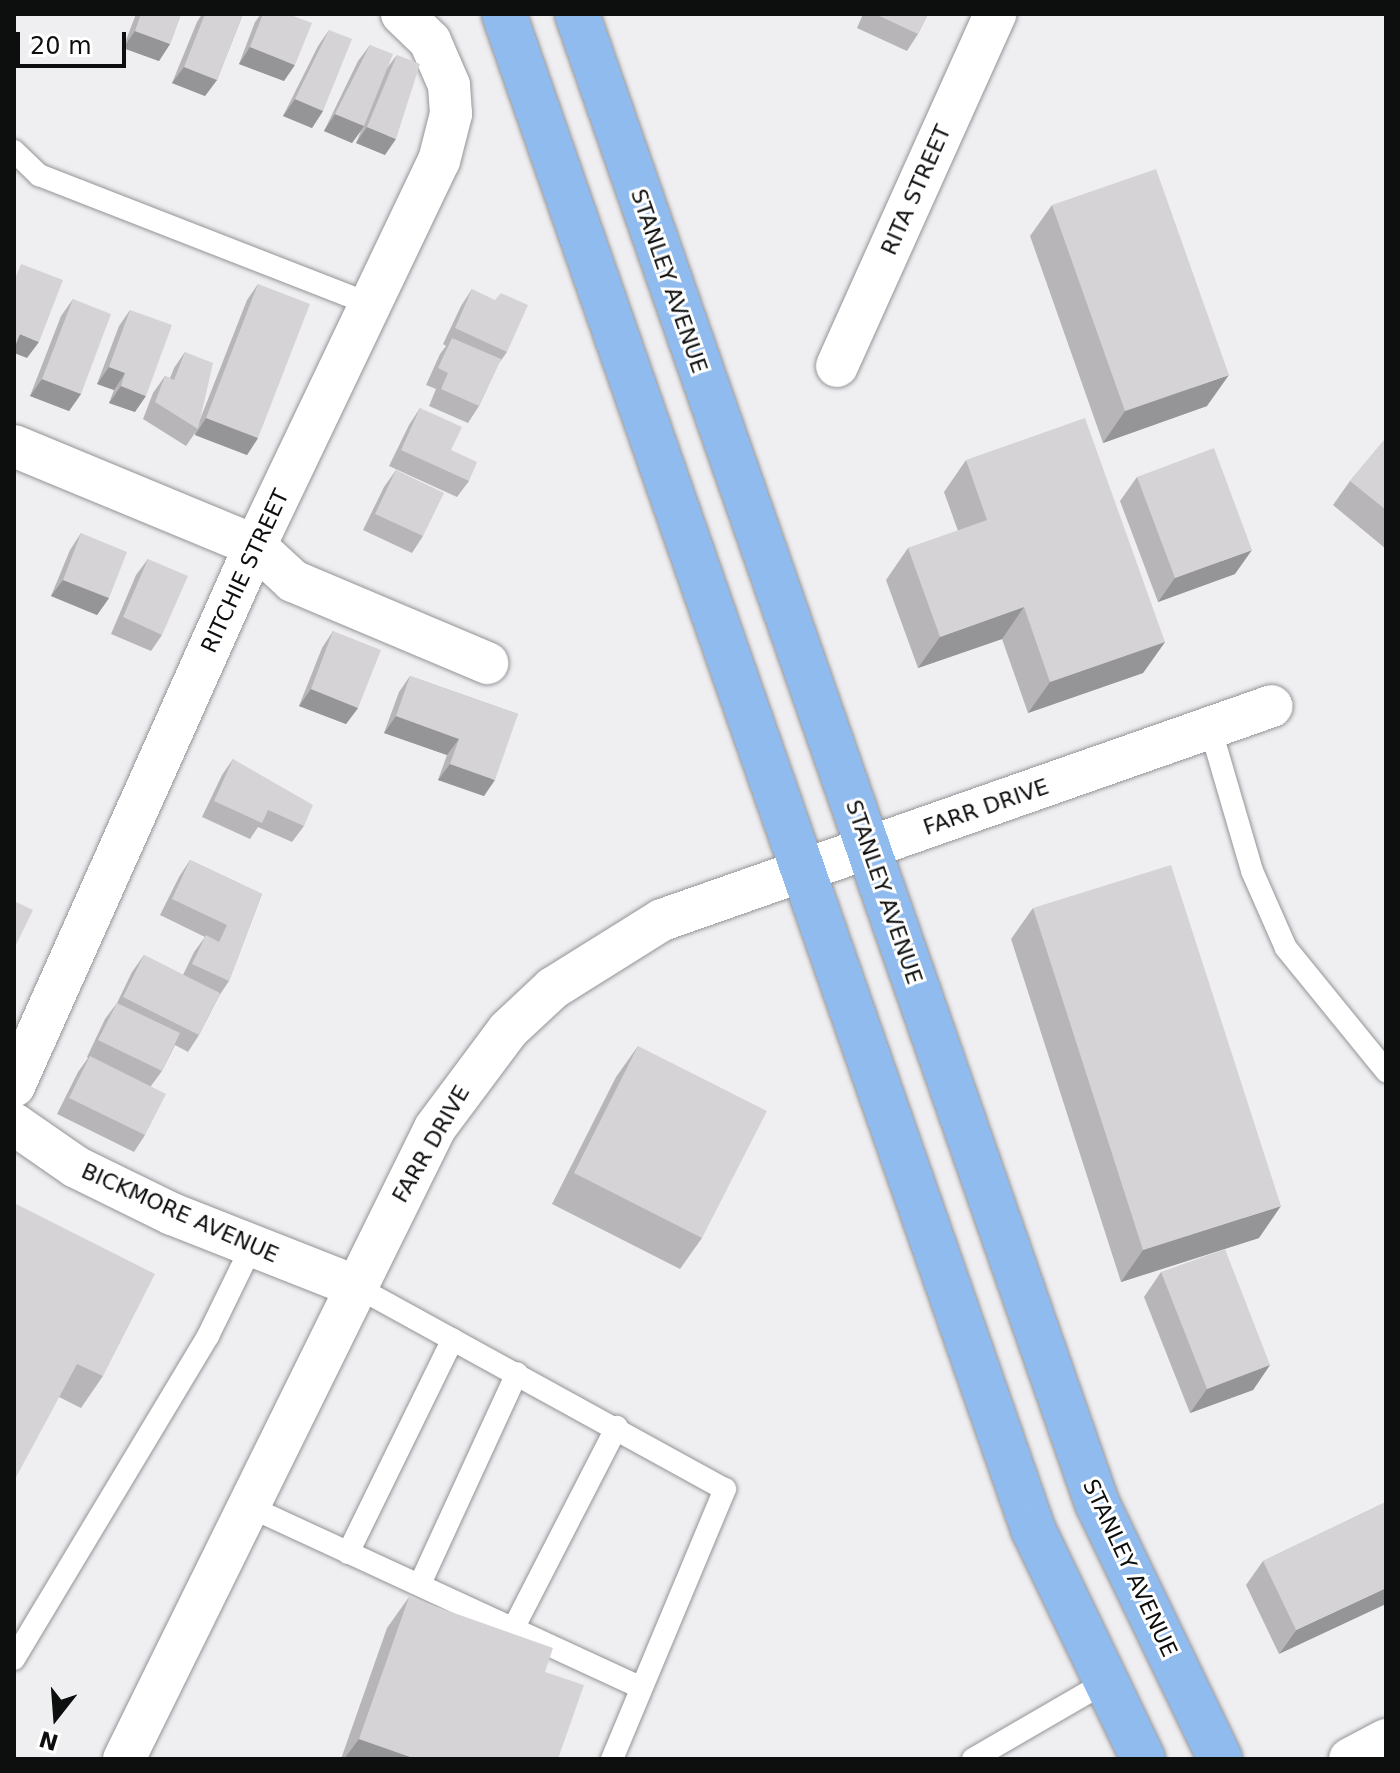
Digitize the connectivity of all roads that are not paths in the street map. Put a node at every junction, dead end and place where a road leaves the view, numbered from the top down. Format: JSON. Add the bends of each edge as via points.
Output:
{"nodes":[{"id":1,"x":402,"y":14,"type":"edge"},
{"id":2,"x":504,"y":14,"type":"edge"},
{"id":3,"x":577,"y":14,"type":"edge"},
{"id":4,"x":995,"y":14,"type":"edge"},
{"id":5,"x":14,"y":151,"type":"edge"},
{"id":6,"x":370,"y":304,"type":"junction"},
{"id":7,"x":837,"y":366,"type":"dead end"},
{"id":8,"x":14,"y":446,"type":"edge"},
{"id":9,"x":255,"y":546,"type":"junction"},
{"id":10,"x":487,"y":663,"type":"dead end"},
{"id":11,"x":1272,"y":706,"type":"dead end"},
{"id":12,"x":1210,"y":727,"type":"junction"},
{"id":13,"x":869,"y":848,"type":"junction"},
{"id":14,"x":803,"y":870,"type":"junction"},
{"id":15,"x":1386,"y":1071,"type":"edge"},
{"id":16,"x":14,"y":1086,"type":"edge"},
{"id":17,"x":14,"y":1124,"type":"edge"},
{"id":18,"x":251,"y":1248,"type":"junction"},
{"id":19,"x":355,"y":1286,"type":"junction"},
{"id":20,"x":453,"y":1339,"type":"junction"},
{"id":21,"x":517,"y":1373,"type":"junction"},
{"id":22,"x":617,"y":1427,"type":"junction"},
{"id":23,"x":250,"y":1507,"type":"junction"},
{"id":24,"x":348,"y":1553,"type":"junction"},
{"id":25,"x":420,"y":1584,"type":"junction"},
{"id":26,"x":514,"y":1627,"type":"junction"},
{"id":27,"x":14,"y":1659,"type":"edge"},
{"id":28,"x":1106,"y":1682,"type":"junction"},
{"id":29,"x":637,"y":1686,"type":"junction"},
{"id":30,"x":1386,"y":1740,"type":"edge"},
{"id":31,"x":124,"y":1759,"type":"edge"},
{"id":32,"x":612,"y":1759,"type":"edge"},
{"id":33,"x":973,"y":1759,"type":"edge"},
{"id":34,"x":1143,"y":1759,"type":"edge"},
{"id":35,"x":1220,"y":1759,"type":"edge"},
{"id":36,"x":1350,"y":1759,"type":"edge"}],
"edges":[{"from":1,"to":6,"type":"street","name":"RITCHIE STREET","via":[[438,54],[449,85],[449,133]]},
{"from":2,"to":14,"type":"main road"},
{"from":3,"to":13,"type":"main road","name":"STANLEY AVENUE"},
{"from":4,"to":7,"type":"street","name":"RITA STREET"},
{"from":5,"to":6,"type":"lane","via":[[39,175]]},
{"from":6,"to":9,"type":"street","name":"RITCHIE STREET"},
{"from":8,"to":9,"type":"street"},
{"from":9,"to":10,"type":"street","via":[[293,581]]},
{"from":9,"to":16,"type":"street","name":"RITCHIE STREET"},
{"from":11,"to":12,"type":"street","name":"FARR DRIVE"},
{"from":12,"to":13,"type":"street","name":"FARR DRIVE"},
{"from":12,"to":15,"type":"lane","via":[[1252,871],[1286,948]]},
{"from":13,"to":14,"type":"street","name":"FARR DRIVE"},
{"from":13,"to":35,"type":"main road","name":"STANLEY AVENUE","via":[[1097,1503]]},
{"from":14,"to":19,"type":"street","name":"FARR DRIVE","via":[[662,920],[553,988],[469,1077]]},
{"from":14,"to":28,"type":"main road","via":[[1033,1529]]},
{"from":17,"to":18,"type":"street","name":"BICKMORE AVENUE","via":[[76,1167]]},
{"from":18,"to":19,"type":"street","name":"BICKMORE AVENUE"},
{"from":18,"to":27,"type":"lane","via":[[208,1336]]},
{"from":19,"to":20,"type":"lane"},
{"from":19,"to":23,"type":"street","name":"FARR DRIVE"},
{"from":20,"to":21,"type":"lane"},
{"from":20,"to":24,"type":"lane"},
{"from":21,"to":22,"type":"lane"},
{"from":21,"to":25,"type":"lane"},
{"from":22,"to":26,"type":"lane"},
{"from":22,"to":29,"type":"lane","via":[[725,1489]]},
{"from":23,"to":24,"type":"lane"},
{"from":23,"to":31,"type":"street","name":"FARR DRIVE"},
{"from":24,"to":25,"type":"lane"},
{"from":25,"to":26,"type":"lane"},
{"from":26,"to":29,"type":"lane"},
{"from":28,"to":33,"type":"lane"},
{"from":28,"to":34,"type":"main road"},
{"from":29,"to":32,"type":"lane"},
{"from":30,"to":36,"type":"street"}]}
